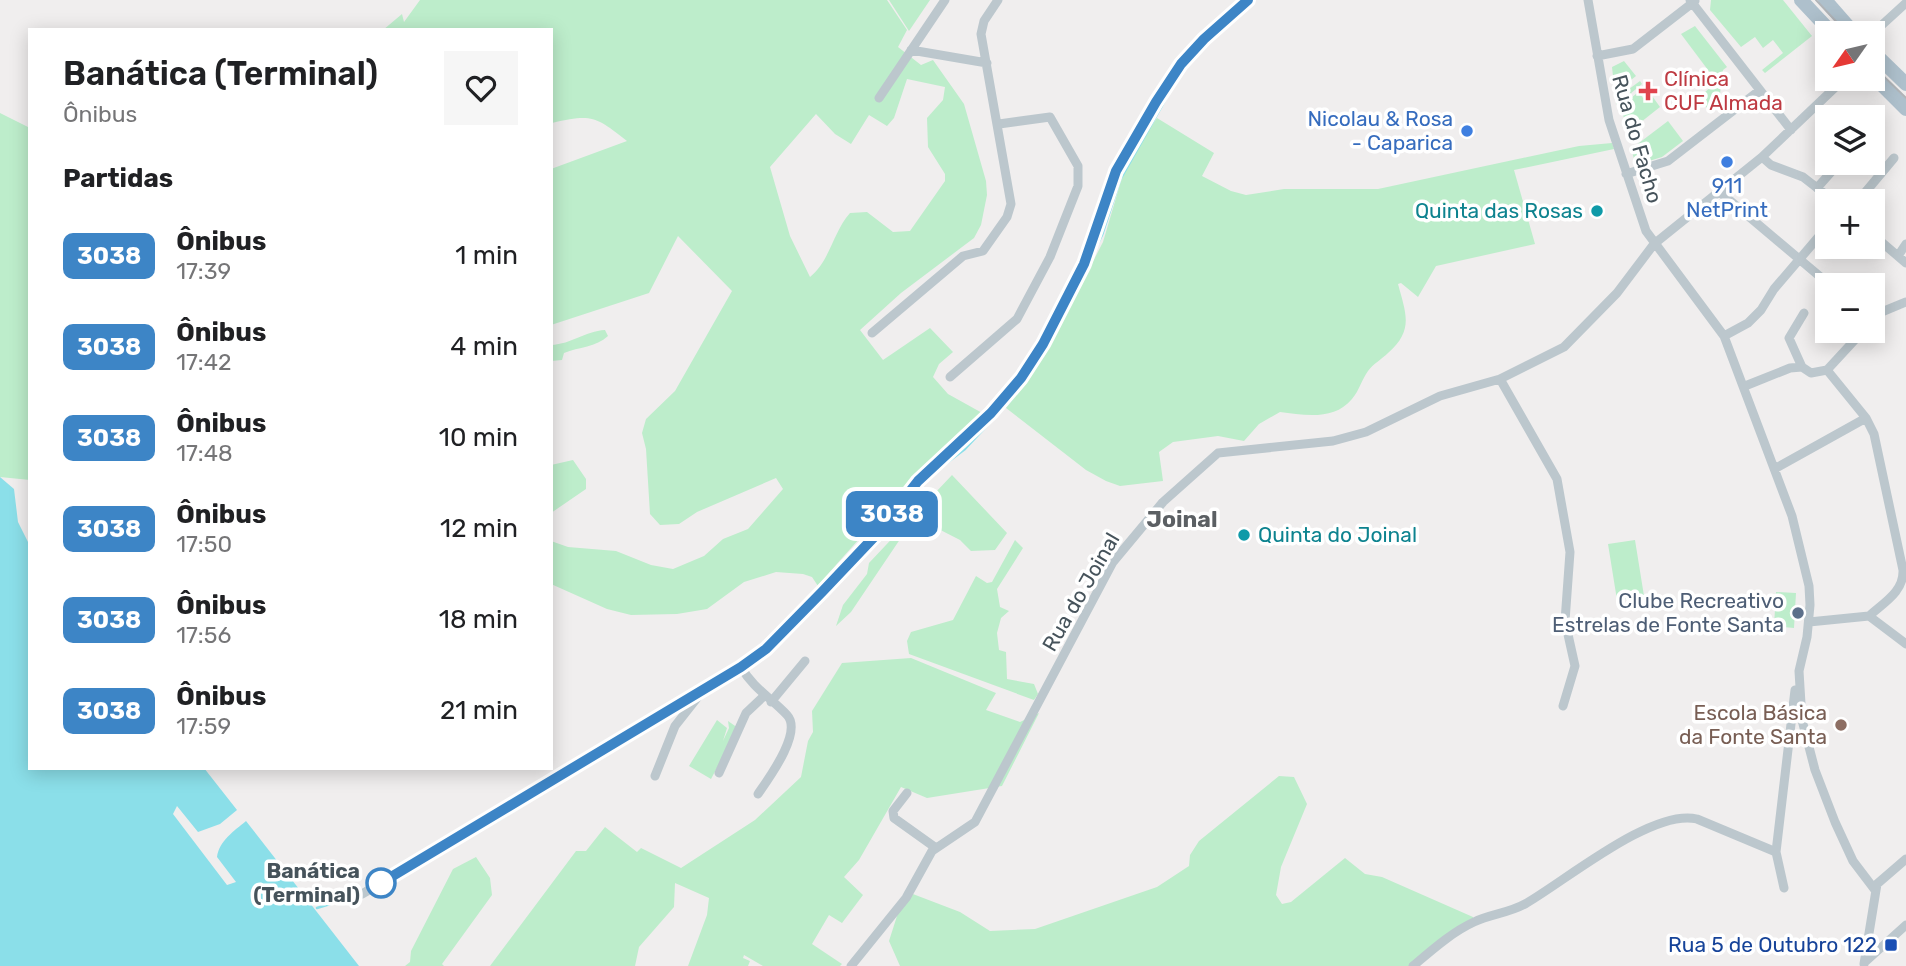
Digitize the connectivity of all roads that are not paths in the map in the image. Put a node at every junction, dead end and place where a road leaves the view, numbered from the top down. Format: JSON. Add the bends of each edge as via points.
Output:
{"nodes":[{"id":1,"x":945,"y":0,"type":"edge"},
{"id":2,"x":998,"y":0,"type":"edge"},
{"id":3,"x":1588,"y":0,"type":"edge"},
{"id":4,"x":1801,"y":0,"type":"edge"},
{"id":5,"x":1825,"y":0,"type":"edge"},
{"id":6,"x":1246,"y":1,"type":"edge"},
{"id":7,"x":1693,"y":1,"type":"edge"},
{"id":8,"x":1906,"y":3,"type":"edge"},
{"id":9,"x":1821,"y":21,"type":"edge"},
{"id":10,"x":1843,"y":21,"type":"edge"},
{"id":11,"x":1885,"y":22,"type":"edge"},
{"id":12,"x":911,"y":50,"type":"junction"},
{"id":13,"x":1598,"y":56,"type":"junction"},
{"id":14,"x":986,"y":63,"type":"junction"},
{"id":15,"x":1885,"y":63,"type":"edge"},
{"id":16,"x":1906,"y":83,"type":"edge"},
{"id":17,"x":1885,"y":88,"type":"edge"},
{"id":18,"x":1760,"y":90,"type":"junction"},
{"id":19,"x":1832,"y":91,"type":"edge"},
{"id":20,"x":879,"y":98,"type":"dead end"},
{"id":21,"x":1906,"y":109,"type":"edge"},
{"id":22,"x":999,"y":124,"type":"junction"},
{"id":23,"x":1791,"y":130,"type":"junction"},
{"id":24,"x":1762,"y":158,"type":"junction"},
{"id":25,"x":1894,"y":158,"type":"dead end"},
{"id":26,"x":1626,"y":174,"type":"junction"},
{"id":27,"x":1828,"y":175,"type":"edge"},
{"id":28,"x":1817,"y":188,"type":"joint"},
{"id":29,"x":1868,"y":189,"type":"edge"},
{"id":30,"x":1721,"y":193,"type":"junction"},
{"id":31,"x":1815,"y":243,"type":"edge"},
{"id":32,"x":1654,"y":244,"type":"junction"},
{"id":33,"x":1906,"y":244,"type":"edge"},
{"id":34,"x":1885,"y":245,"type":"edge"},
{"id":35,"x":1898,"y":256,"type":"junction"},
{"id":36,"x":1801,"y":261,"type":"junction"},
{"id":37,"x":1906,"y":263,"type":"edge"},
{"id":38,"x":1816,"y":273,"type":"edge"},
{"id":39,"x":1906,"y":302,"type":"edge"},
{"id":40,"x":1885,"y":311,"type":"edge"},
{"id":41,"x":1804,"y":313,"type":"dead end"},
{"id":42,"x":872,"y":333,"type":"dead end"},
{"id":43,"x":1724,"y":336,"type":"junction"},
{"id":44,"x":1852,"y":343,"type":"edge"},
{"id":45,"x":1802,"y":367,"type":"junction"},
{"id":46,"x":1827,"y":370,"type":"junction"},
{"id":47,"x":950,"y":377,"type":"dead end"},
{"id":48,"x":1500,"y":379,"type":"junction"},
{"id":49,"x":1745,"y":386,"type":"junction"},
{"id":50,"x":1866,"y":418,"type":"junction"},
{"id":51,"x":1776,"y":468,"type":"junction"},
{"id":52,"x":1869,"y":617,"type":"junction"},
{"id":53,"x":1809,"y":622,"type":"junction"},
{"id":54,"x":1906,"y":644,"type":"edge"},
{"id":55,"x":805,"y":662,"type":"dead end"},
{"id":56,"x":741,"y":667,"type":"junction"},
{"id":57,"x":1799,"y":679,"type":"junction"},
{"id":58,"x":705,"y":688,"type":"junction"},
{"id":59,"x":767,"y":699,"type":"junction"},
{"id":60,"x":1563,"y":706,"type":"dead end"},
{"id":61,"x":719,"y":773,"type":"dead end"},
{"id":62,"x":654,"y":776,"type":"dead end"},
{"id":63,"x":907,"y":793,"type":"dead end"},
{"id":64,"x":758,"y":794,"type":"dead end"},
{"id":65,"x":936,"y":849,"type":"junction"},
{"id":66,"x":1776,"y":852,"type":"junction"},
{"id":67,"x":1906,"y":859,"type":"edge"},
{"id":68,"x":1784,"y":888,"type":"dead end"},
{"id":69,"x":1875,"y":890,"type":"junction"},
{"id":70,"x":336,"y":900,"type":"dead end"},
{"id":71,"x":1906,"y":925,"type":"edge"},
{"id":72,"x":1863,"y":965,"type":"edge"},
{"id":73,"x":851,"y":966,"type":"edge"},
{"id":74,"x":1413,"y":966,"type":"edge"}],
"edges":[{"from":1,"to":12,"type":"street"},
{"from":2,"to":14,"type":"street","via":[[981,29]]},
{"from":3,"to":13,"type":"street","name":"Rua do Facho"},
{"from":4,"to":9,"type":"main road"},
{"from":5,"to":10,"type":"main road"},
{"from":6,"to":56,"type":"street","via":[[1181,64],[1156,102],[1116,171],[1084,264],[1021,378],[991,413],[918,481],[876,535],[812,602],[766,649]]},
{"from":7,"to":13,"type":"street","via":[[1633,49]]},
{"from":7,"to":18,"type":"street"},
{"from":8,"to":11,"type":"street"},
{"from":12,"to":14,"type":"street"},
{"from":12,"to":20,"type":"street"},
{"from":13,"to":26,"type":"street","name":"Rua do Facho","via":[[1609,120]]},
{"from":14,"to":22,"type":"street"},
{"from":15,"to":16,"type":"main road"},
{"from":17,"to":21,"type":"main road"},
{"from":18,"to":23,"type":"street"},
{"from":18,"to":26,"type":"street","via":[[1668,161]]},
{"from":19,"to":23,"type":"street","name":"Rua do Joinal"},
{"from":22,"to":42,"type":"street","via":[[1011,200],[1007,217],[983,251],[963,256]]},
{"from":22,"to":47,"type":"street","via":[[1050,117],[1078,166],[1079,185],[1051,257],[1017,319]]},
{"from":23,"to":24,"type":"street","name":"Rua do Joinal"},
{"from":24,"to":28,"type":"street"},
{"from":24,"to":30,"type":"street","name":"Rua do Joinal"},
{"from":25,"to":29,"type":"street"},
{"from":26,"to":32,"type":"street","name":"Rua do Facho"},
{"from":27,"to":28,"type":"street"},
{"from":30,"to":32,"type":"street","name":"Rua do Joinal"},
{"from":30,"to":36,"type":"street"},
{"from":31,"to":36,"type":"street"},
{"from":32,"to":43,"type":"street","name":"Rua do Facho"},
{"from":32,"to":48,"type":"street","name":"Rua do Joinal","via":[[1617,293],[1571,341]]},
{"from":33,"to":35,"type":"street"},
{"from":34,"to":35,"type":"street"},
{"from":35,"to":37,"type":"street"},
{"from":36,"to":38,"type":"street"},
{"from":36,"to":43,"type":"street","via":[[1748,323]]},
{"from":39,"to":40,"type":"street"},
{"from":41,"to":45,"type":"street","via":[[1789,338]]},
{"from":43,"to":49,"type":"street","name":"Rua do Facho"},
{"from":44,"to":46,"type":"street"},
{"from":45,"to":46,"type":"street","via":[[1814,374]]},
{"from":45,"to":49,"type":"street"},
{"from":46,"to":50,"type":"street"},
{"from":48,"to":60,"type":"street","via":[[1562,492],[1570,552],[1565,621],[1575,666]]},
{"from":48,"to":65,"type":"street","name":"Rua do Joinal","via":[[1440,396],[1366,432],[1333,441],[1218,453],[1163,502],[1113,562],[975,822]]},
{"from":49,"to":51,"type":"street","name":"Rua do Facho"},
{"from":50,"to":51,"type":"street"},
{"from":50,"to":52,"type":"street","via":[[1875,437],[1903,576],[1897,591]]},
{"from":51,"to":53,"type":"street","name":"Rua do Facho","via":[[1809,586]]},
{"from":52,"to":53,"type":"street"},
{"from":52,"to":54,"type":"street"},
{"from":53,"to":57,"type":"street","name":"Rua do Facho"},
{"from":55,"to":59,"type":"street"},
{"from":56,"to":58,"type":"street"},
{"from":56,"to":59,"type":"street"},
{"from":57,"to":66,"type":"street","via":[[1792,702],[1794,721]]},
{"from":57,"to":69,"type":"street","via":[[1802,720],[1815,770],[1853,862]]},
{"from":58,"to":62,"type":"street","via":[[675,726]]},
{"from":58,"to":70,"type":"street","via":[[362,894]]},
{"from":59,"to":61,"type":"street","via":[[746,713]]},
{"from":59,"to":64,"type":"street","via":[[789,717],[793,731]]},
{"from":63,"to":65,"type":"street","via":[[893,811],[894,818]]},
{"from":65,"to":73,"type":"street","name":"Rua do Joinal","via":[[906,898]]},
{"from":66,"to":68,"type":"street"},
{"from":66,"to":74,"type":"street","via":[[1696,819],[1664,822],[1597,856],[1527,903],[1460,929]]},
{"from":67,"to":69,"type":"street","via":[[1882,878]]},
{"from":69,"to":72,"type":"street"},
{"from":71,"to":72,"type":"street"}]}
